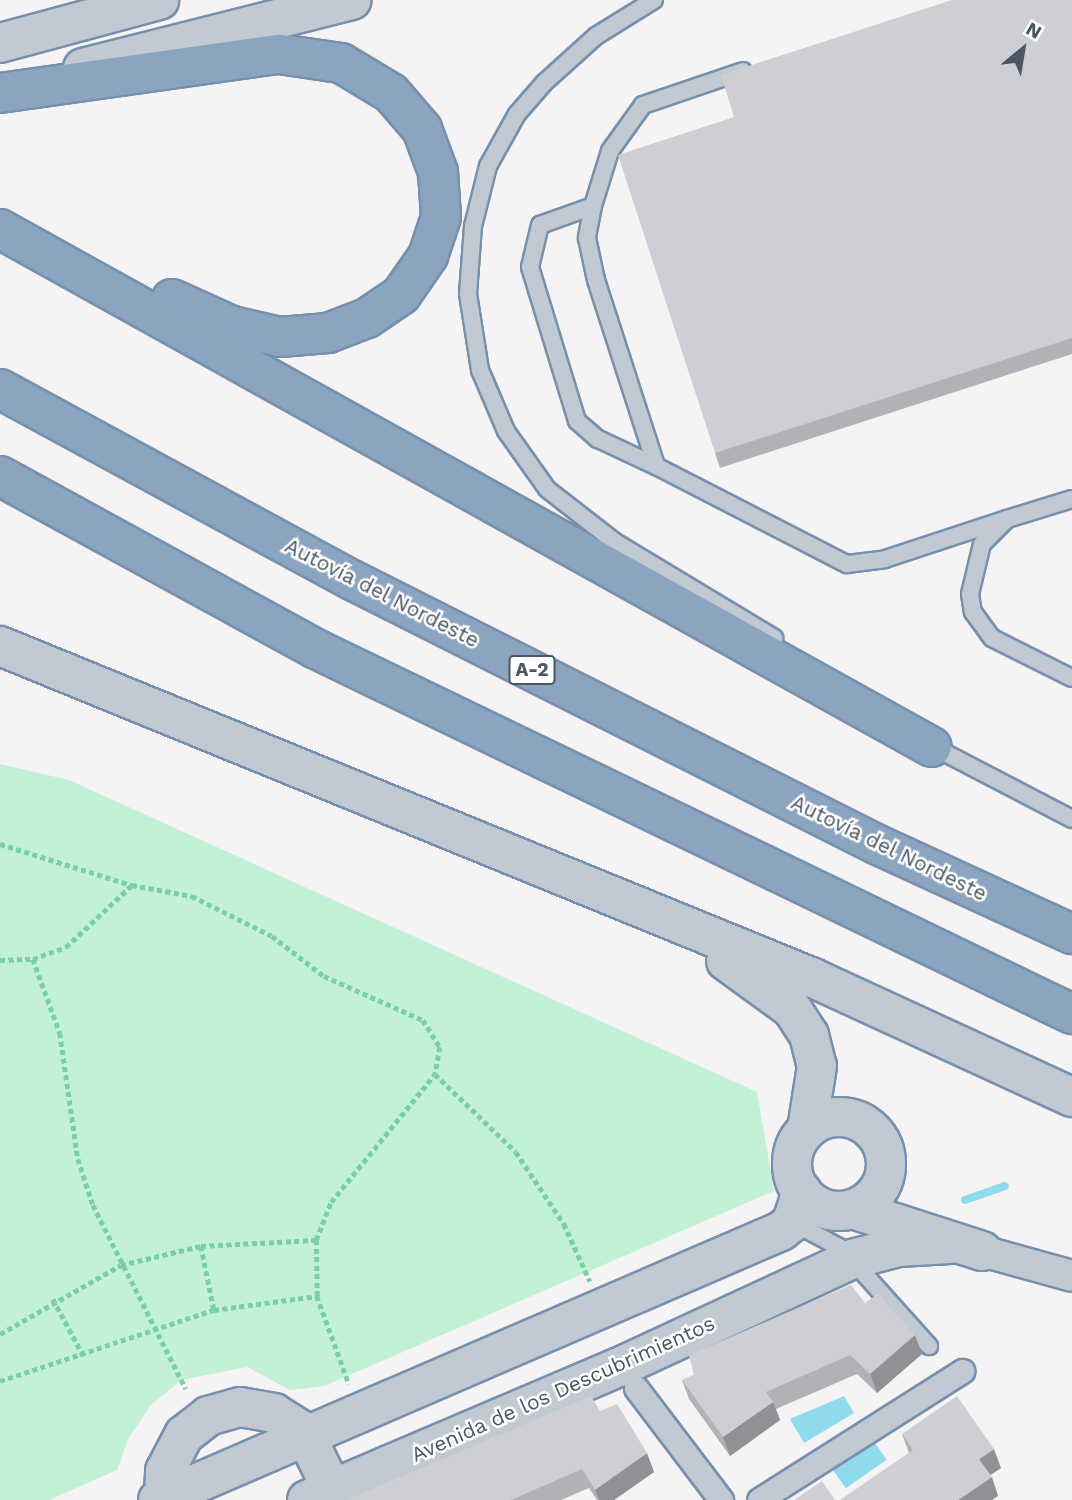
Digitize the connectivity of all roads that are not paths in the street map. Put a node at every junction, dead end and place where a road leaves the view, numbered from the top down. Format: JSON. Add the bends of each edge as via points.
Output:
{"nodes":[{"id":1,"x":159,"y":0,"type":"edge"},
{"id":2,"x":352,"y":0,"type":"edge"},
{"id":3,"x":654,"y":0,"type":"edge"},
{"id":4,"x":0,"y":43,"type":"edge"},
{"id":5,"x":755,"y":67,"type":"edge"},
{"id":6,"x":0,"y":91,"type":"edge"},
{"id":7,"x":593,"y":206,"type":"junction"},
{"id":8,"x":0,"y":227,"type":"edge"},
{"id":9,"x":0,"y":389,"type":"edge"},
{"id":10,"x":656,"y":466,"type":"junction"},
{"id":11,"x":0,"y":476,"type":"edge"},
{"id":12,"x":1072,"y":499,"type":"edge"},
{"id":13,"x":1007,"y":519,"type":"junction"},
{"id":14,"x":0,"y":646,"type":"edge"},
{"id":15,"x":1072,"y":678,"type":"edge"},
{"id":16,"x":932,"y":747,"type":"junction"},
{"id":17,"x":1072,"y":819,"type":"edge"},
{"id":18,"x":542,"y":870,"type":"junction"},
{"id":19,"x":1072,"y":934,"type":"edge"},
{"id":20,"x":1072,"y":1014,"type":"edge"},
{"id":21,"x":1072,"y":1097,"type":"edge"},
{"id":22,"x":807,"y":1129,"type":"junction"},
{"id":23,"x":886,"y":1163,"type":"junction"},
{"id":24,"x":852,"y":1209,"type":"junction"},
{"id":25,"x":791,"y":1215,"type":"junction"},
{"id":26,"x":966,"y":1248,"type":"junction"},
{"id":27,"x":852,"y":1259,"type":"junction"},
{"id":28,"x":1072,"y":1276,"type":"edge"},
{"id":29,"x":799,"y":1283,"type":"junction"},
{"id":30,"x":929,"y":1346,"type":"dead end"},
{"id":31,"x":962,"y":1371,"type":"dead end"},
{"id":32,"x":636,"y":1388,"type":"dead end"},
{"id":33,"x":304,"y":1432,"type":"junction"},
{"id":34,"x":319,"y":1497,"type":"edge"},
{"id":35,"x":162,"y":1499,"type":"edge"},
{"id":36,"x":721,"y":1500,"type":"edge"},
{"id":37,"x":760,"y":1500,"type":"edge"}],
"edges":[{"from":1,"to":4,"type":"street"},
{"from":2,"to":6,"type":"street"},
{"from":3,"to":16,"type":"lane","via":[[596,36],[544,83],[517,114],[488,166],[473,226],[468,294],[480,370],[506,431],[547,489],[615,542],[824,668]]},
{"from":5,"to":7,"type":"lane","via":[[643,105],[610,151]]},
{"from":6,"to":8,"type":"highway","via":[[279,54],[341,63],[391,93],[422,129],[438,172],[441,217],[428,256],[401,295],[328,333],[280,337],[232,326]]},
{"from":7,"to":10,"type":"lane","via":[[587,238],[596,280]]},
{"from":7,"to":10,"type":"lane","via":[[540,225],[530,267],[577,421]]},
{"from":8,"to":16,"type":"highway"},
{"from":9,"to":19,"type":"highway","name":"Autovía del Nordeste","number":"A-2","via":[[352,580],[876,844]]},
{"from":10,"to":13,"type":"lane","via":[[848,564],[885,559]]},
{"from":11,"to":20,"type":"highway","via":[[316,649]]},
{"from":12,"to":13,"type":"lane"},
{"from":13,"to":15,"type":"lane","via":[[982,544],[972,569],[973,612],[992,638]]},
{"from":14,"to":18,"type":"street"},
{"from":16,"to":17,"type":"lane"},
{"from":18,"to":21,"type":"street","via":[[813,978]]},
{"from":18,"to":22,"type":"street","via":[[751,974],[792,1009],[809,1035],[817,1066]]},
{"from":22,"to":23,"type":"street","via":[[850,1118],[876,1134]]},
{"from":22,"to":25,"type":"street","via":[[792,1160]]},
{"from":23,"to":24,"type":"street","via":[[877,1192]]},
{"from":23,"to":26,"type":"street","via":[[915,1207]]},
{"from":24,"to":25,"type":"street"},
{"from":24,"to":26,"type":"street"},
{"from":25,"to":27,"type":"lane"},
{"from":25,"to":29,"type":"street","via":[[800,1258]]},
{"from":25,"to":33,"type":"street"},
{"from":26,"to":27,"type":"street","name":"Avenida de los Descubrimientos","via":[[899,1247]]},
{"from":26,"to":28,"type":"street"},
{"from":27,"to":29,"type":"street","name":"Avenida de los Descubrimientos"},
{"from":27,"to":30,"type":"lane"},
{"from":29,"to":34,"type":"street","name":"Avenida de los Descubrimientos","via":[[626,1364]]},
{"from":31,"to":37,"type":"street"},
{"from":32,"to":36,"type":"street"},
{"from":33,"to":34,"type":"street","name":"Avenida de los Descubrimientos","via":[[325,1475]]},
{"from":33,"to":35,"type":"street"},
{"from":33,"to":35,"type":"street","via":[[274,1413],[240,1407],[208,1416],[184,1435],[165,1471]]}]}
